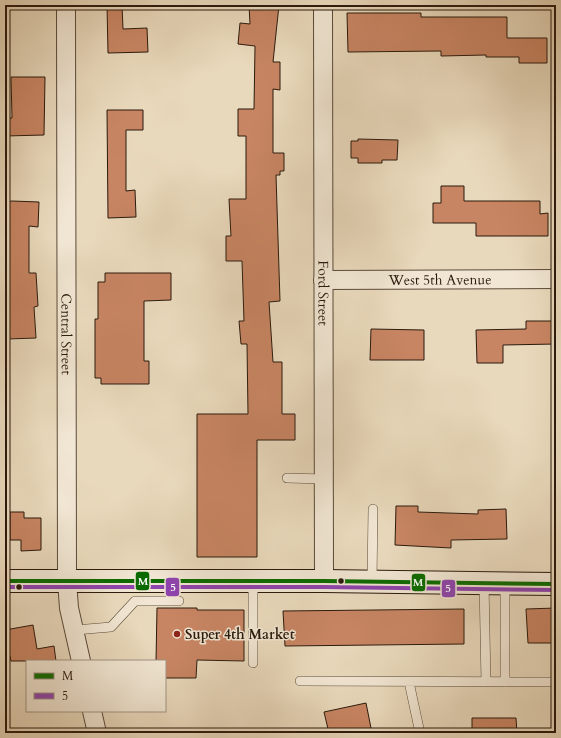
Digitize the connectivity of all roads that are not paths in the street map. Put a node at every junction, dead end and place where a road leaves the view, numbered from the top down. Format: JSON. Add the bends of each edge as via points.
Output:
{"nodes":[{"id":1,"x":66,"y":5,"type":"edge"},
{"id":2,"x":323,"y":5,"type":"edge"},
{"id":3,"x":556,"y":279,"type":"edge"},
{"id":4,"x":323,"y":280,"type":"junction"},
{"id":5,"x":286,"y":478,"type":"dead end"},
{"id":6,"x":324,"y":479,"type":"junction"},
{"id":7,"x":374,"y":509,"type":"dead end"},
{"id":8,"x":67,"y":580,"type":"junction"},
{"id":9,"x":253,"y":580,"type":"junction"},
{"id":10,"x":324,"y":580,"type":"junction"},
{"id":11,"x":5,"y":581,"type":"edge"},
{"id":12,"x":372,"y":581,"type":"junction"},
{"id":13,"x":495,"y":583,"type":"junction"},
{"id":14,"x":556,"y":584,"type":"edge"},
{"id":15,"x":160,"y":591,"type":"junction"},
{"id":16,"x":179,"y":601,"type":"dead end"},
{"id":17,"x":74,"y":630,"type":"junction"},
{"id":18,"x":81,"y":660,"type":"edge"},
{"id":19,"x":253,"y":663,"type":"dead end"},
{"id":20,"x":300,"y":681,"type":"dead end"},
{"id":21,"x":409,"y":682,"type":"junction"},
{"id":22,"x":486,"y":682,"type":"junction"},
{"id":23,"x":505,"y":682,"type":"junction"},
{"id":24,"x":556,"y":682,"type":"edge"},
{"id":25,"x":92,"y":712,"type":"edge"},
{"id":26,"x":97,"y":733,"type":"edge"},
{"id":27,"x":420,"y":733,"type":"edge"}],
"edges":[{"from":1,"to":8,"type":"street","name":"Central Street"},
{"from":2,"to":4,"type":"street","name":"Ford Street"},
{"from":3,"to":4,"type":"street","name":"West 5th Avenue"},
{"from":4,"to":6,"type":"street","name":"Ford Street"},
{"from":5,"to":6,"type":"lane"},
{"from":6,"to":10,"type":"street","name":"Ford Street"},
{"from":7,"to":12,"type":"lane"},
{"from":8,"to":11,"type":"street"},
{"from":8,"to":15,"type":"street"},
{"from":8,"to":17,"type":"street","name":"Central Street"},
{"from":9,"to":10,"type":"street"},
{"from":9,"to":15,"type":"street"},
{"from":9,"to":19,"type":"lane"},
{"from":10,"to":12,"type":"street"},
{"from":12,"to":13,"type":"street"},
{"from":13,"to":14,"type":"street"},
{"from":13,"to":22,"type":"lane"},
{"from":13,"to":23,"type":"lane"},
{"from":15,"to":16,"type":"lane"},
{"from":15,"to":17,"type":"lane","via":[[135,601],[111,627]]},
{"from":17,"to":18,"type":"street","name":"Central Street"},
{"from":20,"to":21,"type":"lane"},
{"from":21,"to":22,"type":"lane"},
{"from":21,"to":27,"type":"lane"},
{"from":22,"to":23,"type":"lane"},
{"from":23,"to":24,"type":"lane"},
{"from":25,"to":26,"type":"street"}]}
